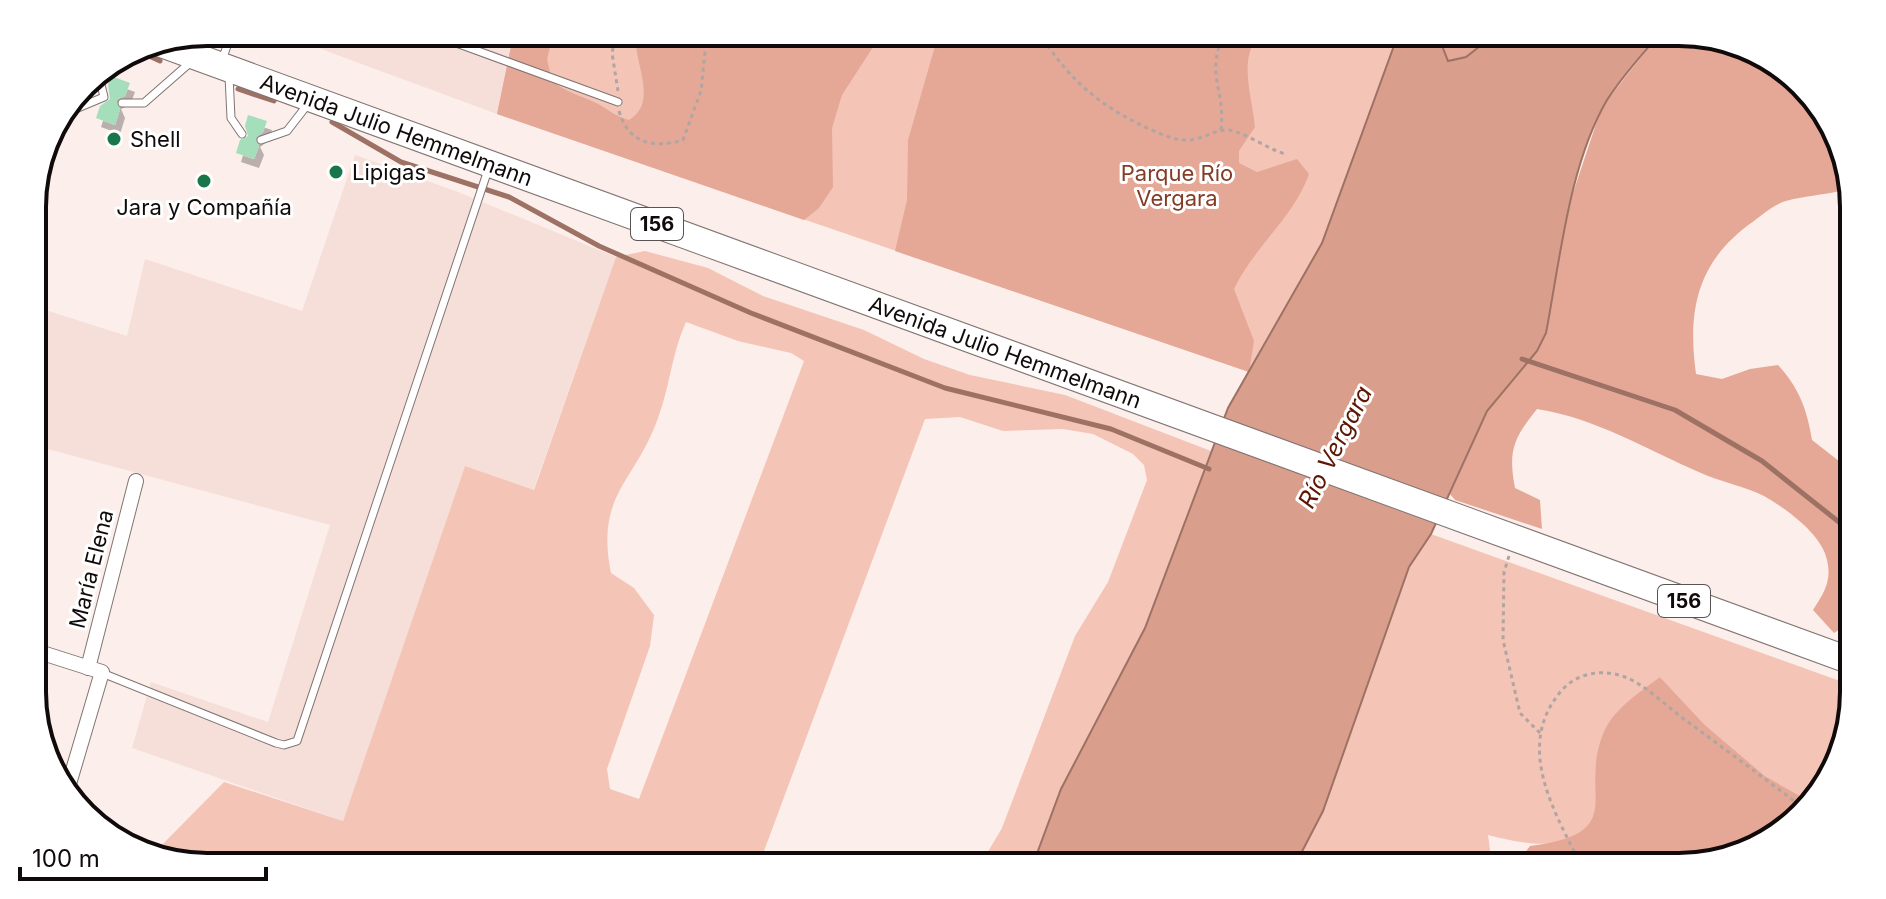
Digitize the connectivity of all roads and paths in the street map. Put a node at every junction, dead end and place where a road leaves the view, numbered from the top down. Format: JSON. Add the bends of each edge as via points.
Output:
{"nodes":[{"id":1,"x":223,"y":46,"type":"edge"},
{"id":2,"x":464,"y":46,"type":"edge"},
{"id":3,"x":613,"y":46,"type":"edge"},
{"id":4,"x":706,"y":46,"type":"edge"},
{"id":5,"x":1050,"y":46,"type":"edge"},
{"id":6,"x":1220,"y":46,"type":"edge"},
{"id":7,"x":175,"y":49,"type":"edge"},
{"id":8,"x":215,"y":64,"type":"junction"},
{"id":9,"x":101,"y":86,"type":"edge"},
{"id":10,"x":311,"y":100,"type":"junction"},
{"id":11,"x":618,"y":102,"type":"junction"},
{"id":12,"x":122,"y":103,"type":"dead end"},
{"id":13,"x":81,"y":107,"type":"edge"},
{"id":14,"x":1221,"y":130,"type":"junction"},
{"id":15,"x":242,"y":134,"type":"dead end"},
{"id":16,"x":261,"y":140,"type":"dead end"},
{"id":17,"x":1285,"y":154,"type":"dead end"},
{"id":18,"x":490,"y":164,"type":"junction"},
{"id":19,"x":136,"y":481,"type":"dead end"},
{"id":20,"x":1515,"y":539,"type":"junction"},
{"id":21,"x":46,"y":654,"type":"edge"},
{"id":22,"x":1840,"y":657,"type":"edge"},
{"id":23,"x":95,"y":670,"type":"junction"},
{"id":24,"x":1540,"y":733,"type":"junction"},
{"id":25,"x":70,"y":776,"type":"edge"},
{"id":26,"x":1796,"y":802,"type":"edge"},
{"id":27,"x":1575,"y":853,"type":"edge"}],
"edges":[{"from":1,"to":8,"type":"lane"},
{"from":2,"to":11,"type":"lane"},
{"from":3,"to":11,"type":"path"},
{"from":4,"to":11,"type":"path","via":[[701,91],[683,140],[653,145],[635,139],[625,129]]},
{"from":5,"to":14,"type":"path","via":[[1083,88],[1107,108],[1161,134],[1187,140]]},
{"from":6,"to":14,"type":"path","via":[[1213,67],[1223,111]]},
{"from":7,"to":8,"type":"highway","name":"Avenida Julio Hemmelmann","number":"156"},
{"from":8,"to":10,"type":"highway","name":"Avenida Julio Hemmelmann","number":"156"},
{"from":8,"to":12,"type":"lane","via":[[144,103]]},
{"from":8,"to":15,"type":"lane","via":[[231,118]]},
{"from":9,"to":13,"type":"lane","via":[[104,97]]},
{"from":10,"to":16,"type":"lane","via":[[287,131]]},
{"from":10,"to":18,"type":"highway","name":"Avenida Julio Hemmelmann","number":"156"},
{"from":14,"to":17,"type":"path"},
{"from":18,"to":20,"type":"highway","name":"Avenida Julio Hemmelmann","number":"156"},
{"from":18,"to":23,"type":"lane","via":[[297,741],[276,743]]},
{"from":19,"to":23,"type":"street","name":"María Elena"},
{"from":20,"to":22,"type":"highway","name":"Avenida Julio Hemmelmann","number":"156"},
{"from":20,"to":24,"type":"path","via":[[1504,572],[1503,640],[1520,713]]},
{"from":21,"to":23,"type":"street"},
{"from":23,"to":25,"type":"street","name":"María Elena"},
{"from":24,"to":26,"type":"path","via":[[1571,681],[1604,671],[1628,678],[1656,696]]},
{"from":24,"to":27,"type":"path","via":[[1546,793]]}]}
